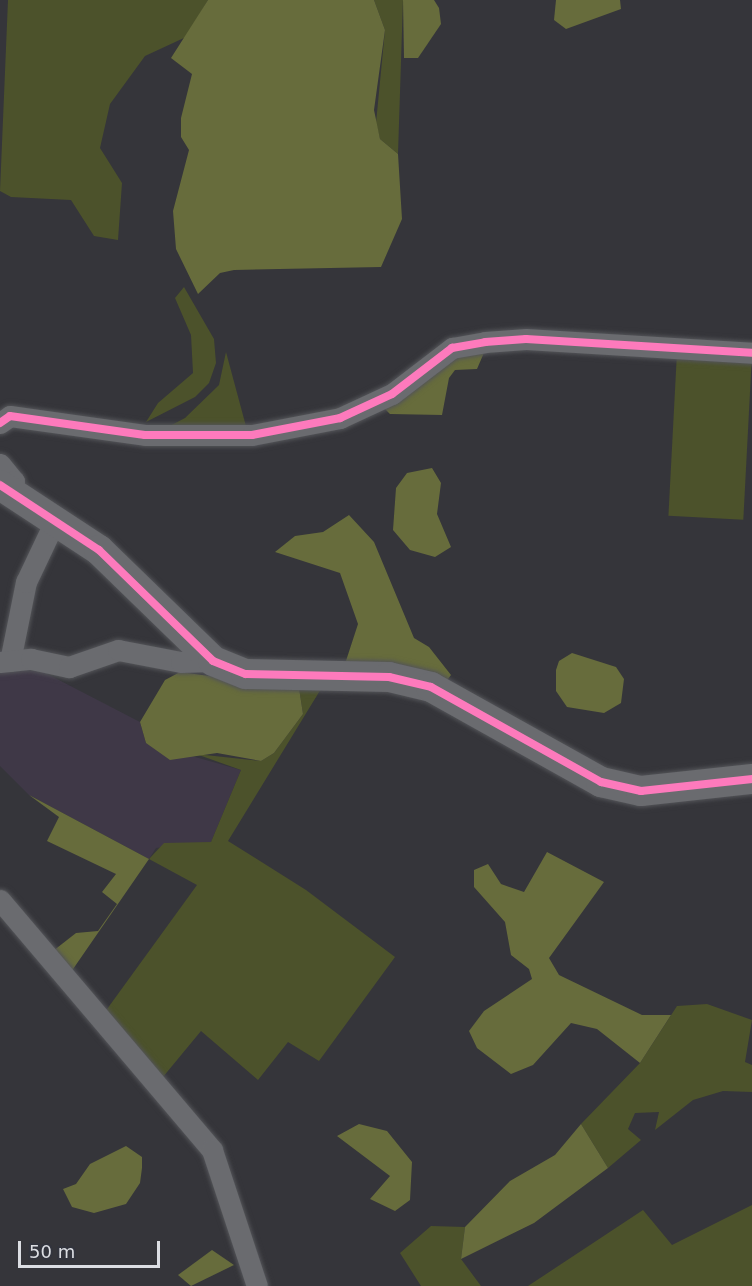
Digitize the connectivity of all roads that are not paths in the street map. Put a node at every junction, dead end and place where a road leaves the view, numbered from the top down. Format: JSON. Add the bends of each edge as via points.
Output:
{"nodes":[{"id":1,"x":752,"y":353,"type":"edge"},
{"id":2,"x":0,"y":423,"type":"edge"},
{"id":3,"x":0,"y":464,"type":"edge"},
{"id":4,"x":7,"y":490,"type":"edge"},
{"id":5,"x":55,"y":521,"type":"junction"},
{"id":6,"x":213,"y":661,"type":"junction"},
{"id":7,"x":5,"y":662,"type":"edge"},
{"id":8,"x":752,"y":779,"type":"edge"},
{"id":9,"x":0,"y":900,"type":"edge"},
{"id":10,"x":257,"y":1286,"type":"edge"}],
"edges":[{"from":1,"to":2,"type":"street","via":[[526,339],[485,342],[453,348],[392,394],[340,418],[252,435],[145,435],[10,416]]},
{"from":3,"to":4,"type":"street","via":[[14,482]]},
{"from":4,"to":5,"type":"street"},
{"from":5,"to":6,"type":"street","via":[[99,550]]},
{"from":5,"to":7,"type":"street","via":[[26,582]]},
{"from":6,"to":7,"type":"street","via":[[118,650],[69,667]]},
{"from":6,"to":8,"type":"street","via":[[246,674],[389,677],[431,687],[601,782],[641,791]]},
{"from":9,"to":10,"type":"street","via":[[212,1150]]}]}
